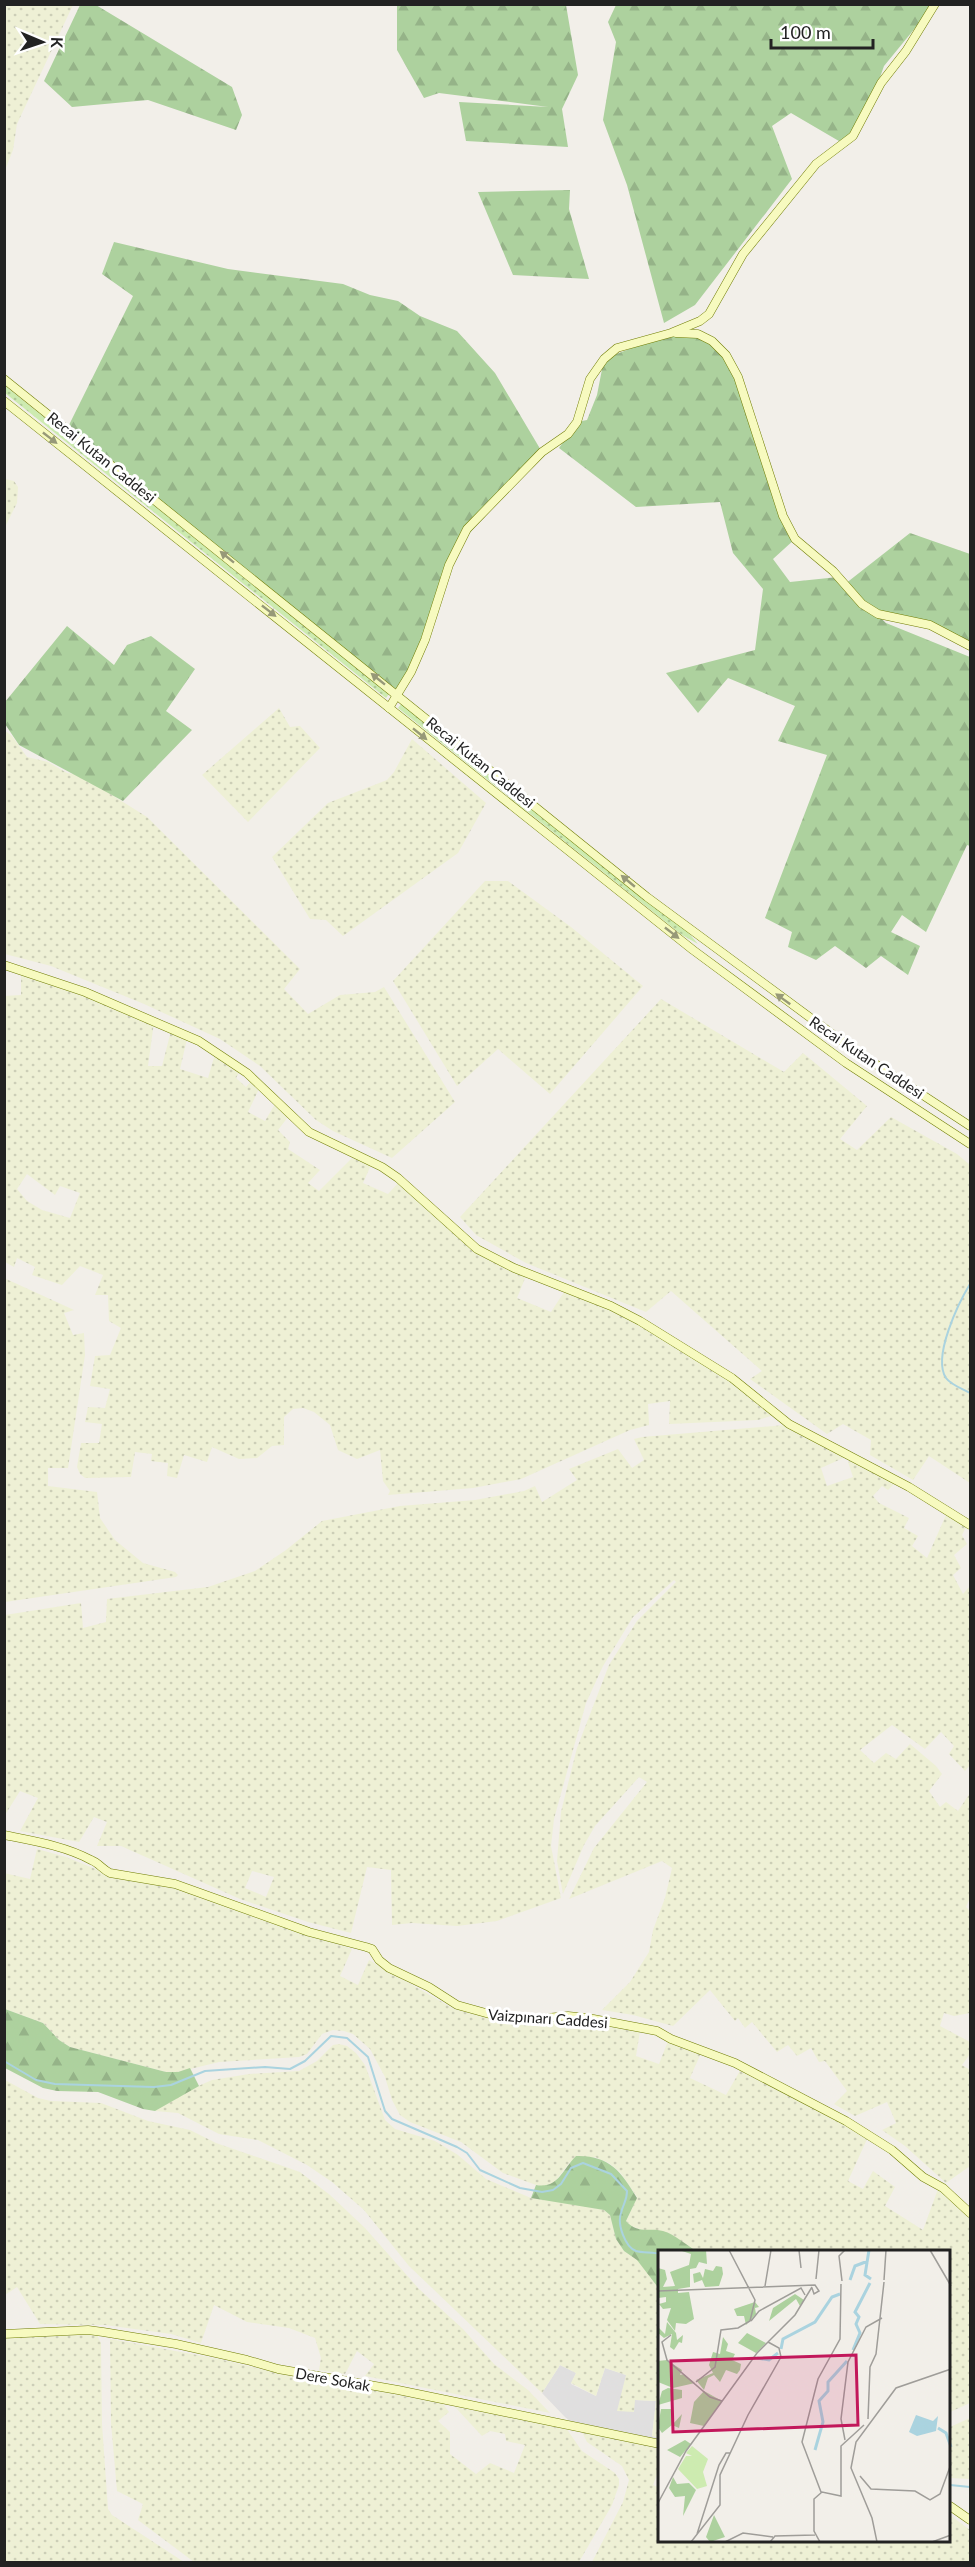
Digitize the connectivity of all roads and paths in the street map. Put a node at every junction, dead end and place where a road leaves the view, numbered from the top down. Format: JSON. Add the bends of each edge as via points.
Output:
{"nodes":[{"id":1,"x":935,"y":4,"type":"edge"},
{"id":2,"x":671,"y":333,"type":"junction"},
{"id":3,"x":4,"y":379,"type":"edge"},
{"id":4,"x":4,"y":401,"type":"edge"},
{"id":5,"x":970,"y":646,"type":"edge"},
{"id":6,"x":398,"y":695,"type":"junction"},
{"id":7,"x":389,"y":708,"type":"junction"},
{"id":8,"x":4,"y":965,"type":"edge"},
{"id":9,"x":970,"y":1126,"type":"edge"},
{"id":10,"x":970,"y":1144,"type":"edge"},
{"id":11,"x":970,"y":1525,"type":"edge"},
{"id":12,"x":4,"y":1835,"type":"edge"},
{"id":13,"x":970,"y":2213,"type":"edge"},
{"id":14,"x":4,"y":2334,"type":"edge"},
{"id":15,"x":658,"y":2444,"type":"edge"},
{"id":16,"x":951,"y":2507,"type":"edge"},
{"id":17,"x":970,"y":2520,"type":"edge"}],
"edges":[{"from":1,"to":2,"type":"street","via":[[881,83],[853,136],[816,164],[743,254],[709,314]]},
{"from":2,"to":5,"type":"street","via":[[698,334],[726,354],[738,377],[783,516],[795,539],[833,571],[862,604],[878,614],[930,625]]},
{"from":2,"to":6,"type":"street","via":[[617,348],[604,359],[590,379],[577,422],[568,434],[542,452],[467,530],[449,565],[427,636]]},
{"from":6,"to":3,"type":"street","name":"Recai Kutan Caddesi","one_way":true},
{"from":4,"to":7,"type":"street","name":"Recai Kutan Caddesi","one_way":true},
{"from":6,"to":7,"type":"street"},
{"from":9,"to":6,"type":"street","name":"Recai Kutan Caddesi","one_way":true,"via":[[854,1050],[716,950]]},
{"from":7,"to":10,"type":"street","name":"Recai Kutan Caddesi","one_way":true,"via":[[693,950],[846,1063]]},
{"from":8,"to":11,"type":"street","via":[[85,992],[199,1041],[247,1073],[309,1132],[398,1178],[477,1249],[640,1321],[732,1378],[789,1424],[909,1487]]},
{"from":12,"to":13,"type":"street","name":"Vaizpınarı Caddesi","via":[[73,1852],[110,1873],[175,1884],[309,1932],[372,1949],[389,1968],[457,2005],[480,2012],[535,2019],[588,2018],[657,2031],[735,2063],[846,2121],[944,2188]]},
{"from":14,"to":15,"type":"street","name":"Dere Sokak","via":[[103,2332],[176,2344],[278,2369]]},
{"from":16,"to":17,"type":"street"}]}
